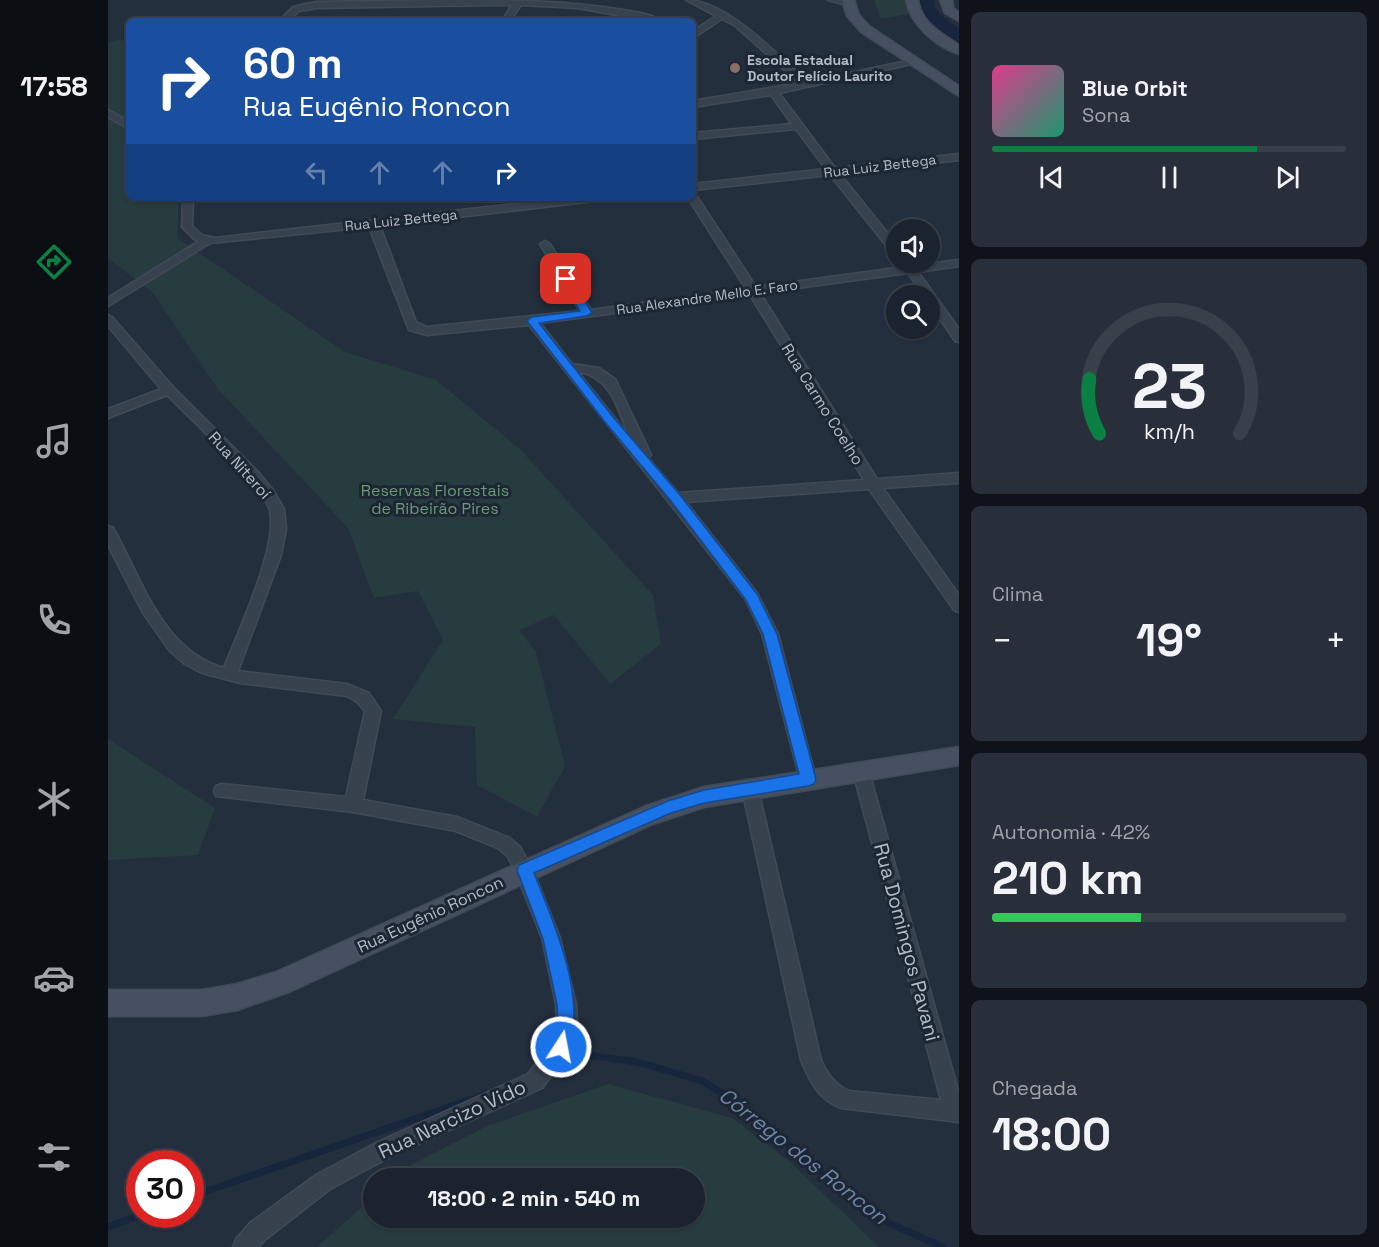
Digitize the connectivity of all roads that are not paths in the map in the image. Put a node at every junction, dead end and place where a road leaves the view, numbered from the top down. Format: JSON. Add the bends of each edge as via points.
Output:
{"nodes":[{"id":1,"x":690,"y":0,"type":"edge"},
{"id":2,"x":832,"y":0,"type":"edge"},
{"id":3,"x":912,"y":0,"type":"edge"},
{"id":4,"x":946,"y":0,"type":"edge"},
{"id":5,"x":519,"y":1,"type":"edge"},
{"id":6,"x":848,"y":1,"type":"edge"},
{"id":7,"x":723,"y":15,"type":"junction"},
{"id":8,"x":959,"y":17,"type":"edge"},
{"id":9,"x":287,"y":18,"type":"edge"},
{"id":10,"x":509,"y":18,"type":"edge"},
{"id":11,"x":650,"y":18,"type":"edge"},
{"id":12,"x":696,"y":33,"type":"edge"},
{"id":13,"x":959,"y":50,"type":"edge"},
{"id":14,"x":913,"y":61,"type":"junction"},
{"id":15,"x":806,"y":85,"type":"junction"},
{"id":16,"x":773,"y":92,"type":"junction"},
{"id":17,"x":959,"y":92,"type":"edge"},
{"id":18,"x":696,"y":104,"type":"edge"},
{"id":19,"x":108,"y":113,"type":"edge"},
{"id":20,"x":108,"y":122,"type":"edge"},
{"id":21,"x":126,"y":124,"type":"edge"},
{"id":22,"x":126,"y":125,"type":"edge"},
{"id":23,"x":800,"y":126,"type":"junction"},
{"id":24,"x":696,"y":136,"type":"edge"},
{"id":25,"x":959,"y":157,"type":"edge"},
{"id":26,"x":833,"y":172,"type":"junction"},
{"id":27,"x":696,"y":187,"type":"edge"},
{"id":28,"x":188,"y":201,"type":"edge"},
{"id":29,"x":567,"y":201,"type":"edge"},
{"id":30,"x":695,"y":201,"type":"edge"},
{"id":31,"x":373,"y":222,"type":"junction"},
{"id":32,"x":886,"y":238,"type":"edge"},
{"id":33,"x":206,"y":241,"type":"junction"},
{"id":34,"x":545,"y":244,"type":"dead end"},
{"id":35,"x":959,"y":263,"type":"edge"},
{"id":36,"x":940,"y":264,"type":"edge"},
{"id":37,"x":886,"y":270,"type":"edge"},
{"id":38,"x":753,"y":291,"type":"junction"},
{"id":39,"x":108,"y":303,"type":"edge"},
{"id":40,"x":940,"y":310,"type":"edge"},
{"id":41,"x":586,"y":313,"type":"junction"},
{"id":42,"x":108,"y":319,"type":"edge"},
{"id":43,"x":532,"y":321,"type":"junction"},
{"id":44,"x":959,"y":338,"type":"edge"},
{"id":45,"x":568,"y":367,"type":"junction"},
{"id":46,"x":169,"y":390,"type":"junction"},
{"id":47,"x":108,"y":414,"type":"edge"},
{"id":48,"x":647,"y":463,"type":"junction"},
{"id":49,"x":959,"y":478,"type":"edge"},
{"id":50,"x":873,"y":484,"type":"junction"},
{"id":51,"x":675,"y":498,"type":"junction"},
{"id":52,"x":108,"y":531,"type":"edge"},
{"id":53,"x":959,"y":606,"type":"edge"},
{"id":54,"x":229,"y":675,"type":"junction"},
{"id":55,"x":959,"y":756,"type":"edge"},
{"id":56,"x":861,"y":772,"type":"junction"},
{"id":57,"x":808,"y":779,"type":"junction"},
{"id":58,"x":750,"y":789,"type":"junction"},
{"id":59,"x":222,"y":790,"type":"dead end"},
{"id":60,"x":353,"y":805,"type":"junction"},
{"id":61,"x":525,"y":870,"type":"junction"},
{"id":62,"x":108,"y":1003,"type":"edge"},
{"id":63,"x":956,"y":1112,"type":"edge"},
{"id":64,"x":244,"y":1247,"type":"edge"}],
"edges":[{"from":1,"to":7,"type":"street"},
{"from":2,"to":6,"type":"street"},
{"from":3,"to":13,"type":"street","via":[[915,14],[927,28]]},
{"from":4,"to":8,"type":"street","via":[[949,11]]},
{"from":5,"to":9,"type":"street","via":[[302,7]]},
{"from":5,"to":10,"type":"street"},
{"from":5,"to":11,"type":"street","via":[[595,4]]},
{"from":6,"to":14,"type":"street","via":[[853,16],[865,29]]},
{"from":7,"to":12,"type":"street"},
{"from":7,"to":15,"type":"street","via":[[747,31]]},
{"from":14,"to":15,"type":"street"},
{"from":14,"to":17,"type":"street"},
{"from":15,"to":16,"type":"street"},
{"from":16,"to":18,"type":"street"},
{"from":16,"to":23,"type":"street"},
{"from":19,"to":21,"type":"street"},
{"from":20,"to":22,"type":"street"},
{"from":23,"to":24,"type":"street"},
{"from":23,"to":26,"type":"street"},
{"from":25,"to":26,"type":"street","name":"Rua Luiz Bettega"},
{"from":26,"to":27,"type":"street","name":"Rua Luiz Bettega"},
{"from":26,"to":32,"type":"street"},
{"from":28,"to":33,"type":"street","via":[[187,227]]},
{"from":29,"to":31,"type":"street","name":"Rua Luiz Bettega"},
{"from":30,"to":38,"type":"street","name":"Rua Carmo Coelho"},
{"from":31,"to":33,"type":"street","name":"Rua Luiz Bettega"},
{"from":31,"to":43,"type":"street","name":"Rua Alexandre Mello E. Faro","via":[[410,322],[420,330],[446,331]]},
{"from":33,"to":39,"type":"street"},
{"from":34,"to":41,"type":"street"},
{"from":35,"to":36,"type":"street","name":"Rua Alexandre Mello E. Faro"},
{"from":37,"to":38,"type":"street","name":"Rua Alexandre Mello E. Faro"},
{"from":38,"to":41,"type":"street","name":"Rua Alexandre Mello E. Faro"},
{"from":38,"to":50,"type":"street","name":"Rua Carmo Coelho"},
{"from":40,"to":44,"type":"street"},
{"from":41,"to":43,"type":"street","name":"Rua Alexandre Mello E. Faro"},
{"from":42,"to":46,"type":"street","name":"Rua Niteroí"},
{"from":43,"to":45,"type":"street"},
{"from":45,"to":48,"type":"street"},
{"from":45,"to":48,"type":"street","via":[[595,371],[611,382]]},
{"from":46,"to":47,"type":"street"},
{"from":46,"to":54,"type":"street","name":"Rua Niteroí","via":[[254,476],[277,509],[279,529],[274,555]]},
{"from":48,"to":51,"type":"street"},
{"from":49,"to":50,"type":"street"},
{"from":50,"to":51,"type":"street"},
{"from":50,"to":53,"type":"street","name":"Rua Carmo Coelho"},
{"from":51,"to":57,"type":"street","via":[[761,613]]},
{"from":52,"to":54,"type":"street","via":[[160,628],[176,649],[206,669]]},
{"from":54,"to":60,"type":"street","via":[[347,690],[370,702],[374,711]]},
{"from":55,"to":56,"type":"street","name":"Rua Eugênio Roncon"},
{"from":56,"to":57,"type":"street","name":"Rua Eugênio Roncon"},
{"from":56,"to":63,"type":"street","name":"Rua Domingos Pavani"},
{"from":57,"to":58,"type":"street","name":"Rua Eugênio Roncon"},
{"from":58,"to":61,"type":"street","name":"Rua Eugênio Roncon","via":[[704,796],[668,807]]},
{"from":58,"to":63,"type":"street","via":[[811,1060],[820,1082],[831,1094],[849,1101]]},
{"from":59,"to":60,"type":"street","name":"Rua Narcizo Vido"},
{"from":60,"to":61,"type":"street","name":"Rua Narcizo Vido","via":[[480,831],[504,843]]},
{"from":61,"to":62,"type":"street","name":"Rua Eugênio Roncon","via":[[320,965],[237,997],[202,1004]]},
{"from":61,"to":64,"type":"street","name":"Rua Narcizo Vido","via":[[551,939],[566,1004],[567,1024],[561,1047],[535,1081],[385,1149],[323,1182]]}]}
